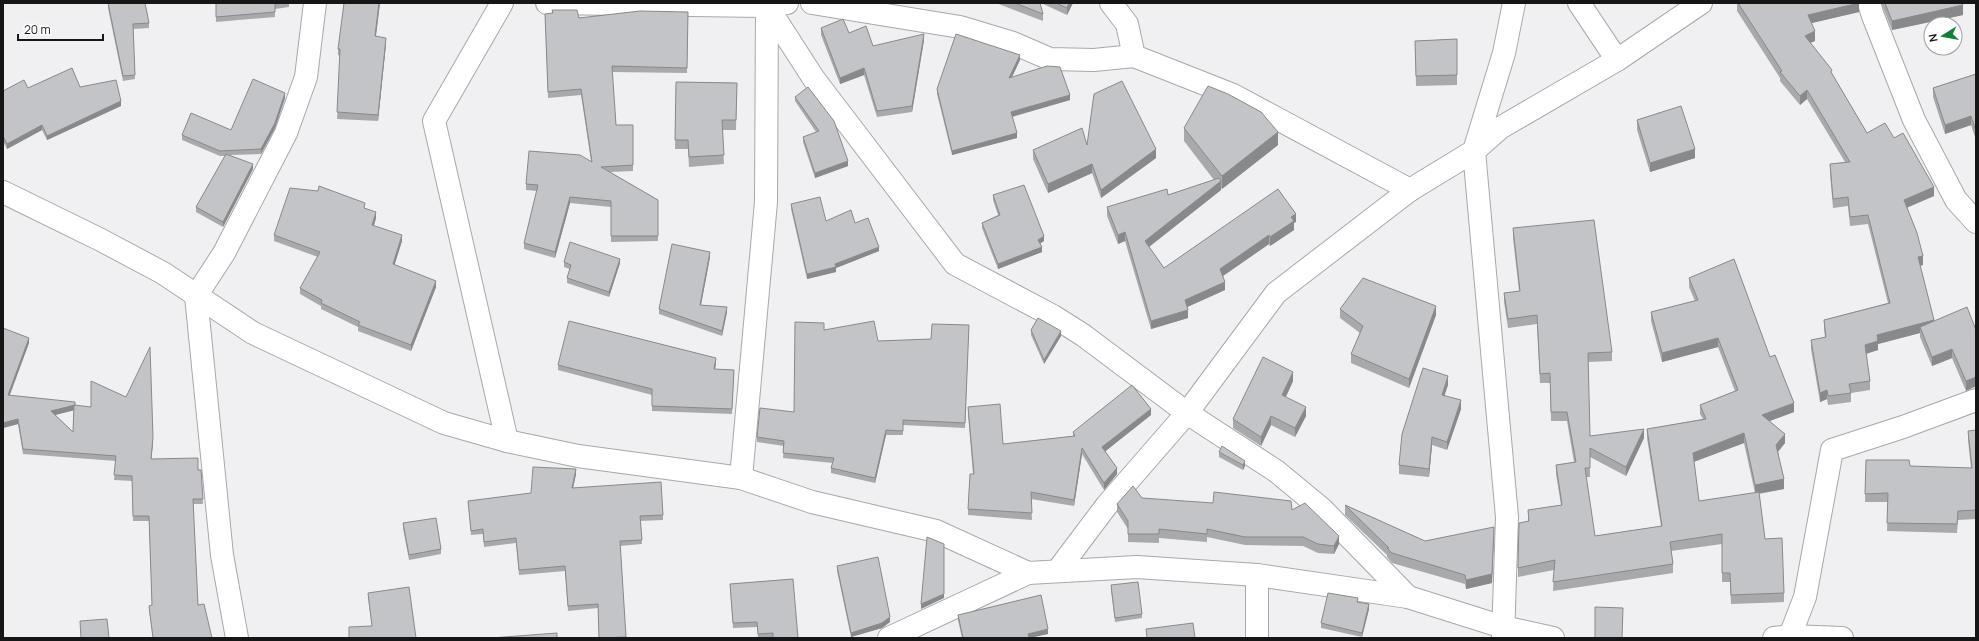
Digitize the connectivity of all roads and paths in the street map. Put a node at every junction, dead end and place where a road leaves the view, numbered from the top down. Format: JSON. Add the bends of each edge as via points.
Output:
{"nodes":[{"id":1,"x":315,"y":3,"type":"edge"},
{"id":2,"x":502,"y":3,"type":"edge"},
{"id":3,"x":546,"y":3,"type":"edge"},
{"id":4,"x":812,"y":3,"type":"edge"},
{"id":5,"x":1111,"y":3,"type":"edge"},
{"id":6,"x":1514,"y":3,"type":"edge"},
{"id":7,"x":1579,"y":3,"type":"edge"},
{"id":8,"x":1701,"y":3,"type":"edge"},
{"id":9,"x":1869,"y":3,"type":"edge"},
{"id":10,"x":773,"y":4,"type":"edge"},
{"id":11,"x":1134,"y":56,"type":"junction"},
{"id":12,"x":1617,"y":60,"type":"junction"},
{"id":13,"x":1474,"y":151,"type":"junction"},
{"id":14,"x":1410,"y":190,"type":"junction"},
{"id":15,"x":3,"y":192,"type":"edge"},
{"id":16,"x":1976,"y":222,"type":"edge"},
{"id":17,"x":196,"y":296,"type":"junction"},
{"id":18,"x":1976,"y":400,"type":"edge"},
{"id":19,"x":1187,"y":413,"type":"junction"},
{"id":20,"x":507,"y":441,"type":"junction"},
{"id":21,"x":741,"y":478,"type":"junction"},
{"id":22,"x":1058,"y":570,"type":"junction"},
{"id":23,"x":1028,"y":573,"type":"junction"},
{"id":24,"x":1257,"y":575,"type":"junction"},
{"id":25,"x":1408,"y":597,"type":"junction"},
{"id":26,"x":1503,"y":633,"type":"edge"},
{"id":27,"x":1782,"y":637,"type":"edge"},
{"id":28,"x":237,"y":638,"type":"edge"},
{"id":29,"x":890,"y":638,"type":"edge"},
{"id":30,"x":1257,"y":638,"type":"edge"},
{"id":31,"x":1553,"y":638,"type":"edge"},
{"id":32,"x":1842,"y":638,"type":"edge"}],
"edges":[{"from":1,"to":17,"type":"street","via":[[306,77],[286,133],[224,253]]},
{"from":2,"to":20,"type":"street","via":[[434,121]]},
{"from":3,"to":10,"type":"street"},
{"from":4,"to":11,"type":"street","via":[[960,27],[1013,43],[1050,59],[1094,60]]},
{"from":5,"to":11,"type":"street","via":[[1127,24]]},
{"from":6,"to":13,"type":"street","via":[[1504,52]]},
{"from":7,"to":12,"type":"street"},
{"from":8,"to":12,"type":"street"},
{"from":9,"to":16,"type":"street","via":[[1914,120],[1956,200]]},
{"from":10,"to":19,"type":"street","via":[[814,79],[955,264],[1053,316]]},
{"from":10,"to":21,"type":"street","via":[[766,202]]},
{"from":11,"to":14,"type":"street","via":[[1232,95]]},
{"from":12,"to":13,"type":"street","via":[[1500,128]]},
{"from":13,"to":14,"type":"street"},
{"from":13,"to":26,"type":"street","via":[[1507,517]]},
{"from":14,"to":19,"type":"street","via":[[1276,293]]},
{"from":15,"to":17,"type":"street","via":[[163,273]]},
{"from":17,"to":20,"type":"street","via":[[253,333],[444,423]]},
{"from":17,"to":28,"type":"street","via":[[222,555]]},
{"from":18,"to":27,"type":"street","via":[[1832,450],[1805,597]]},
{"from":19,"to":22,"type":"street","via":[[1107,505]]},
{"from":19,"to":25,"type":"street","via":[[1276,471],[1316,504]]},
{"from":20,"to":21,"type":"street","via":[[578,456]]},
{"from":21,"to":23,"type":"street","via":[[812,502],[936,531]]},
{"from":22,"to":23,"type":"street"},
{"from":22,"to":24,"type":"street","via":[[1137,567]]},
{"from":23,"to":29,"type":"street"},
{"from":24,"to":25,"type":"street"},
{"from":24,"to":30,"type":"street"},
{"from":25,"to":26,"type":"street"},
{"from":26,"to":31,"type":"street"},
{"from":27,"to":32,"type":"street"}]}
